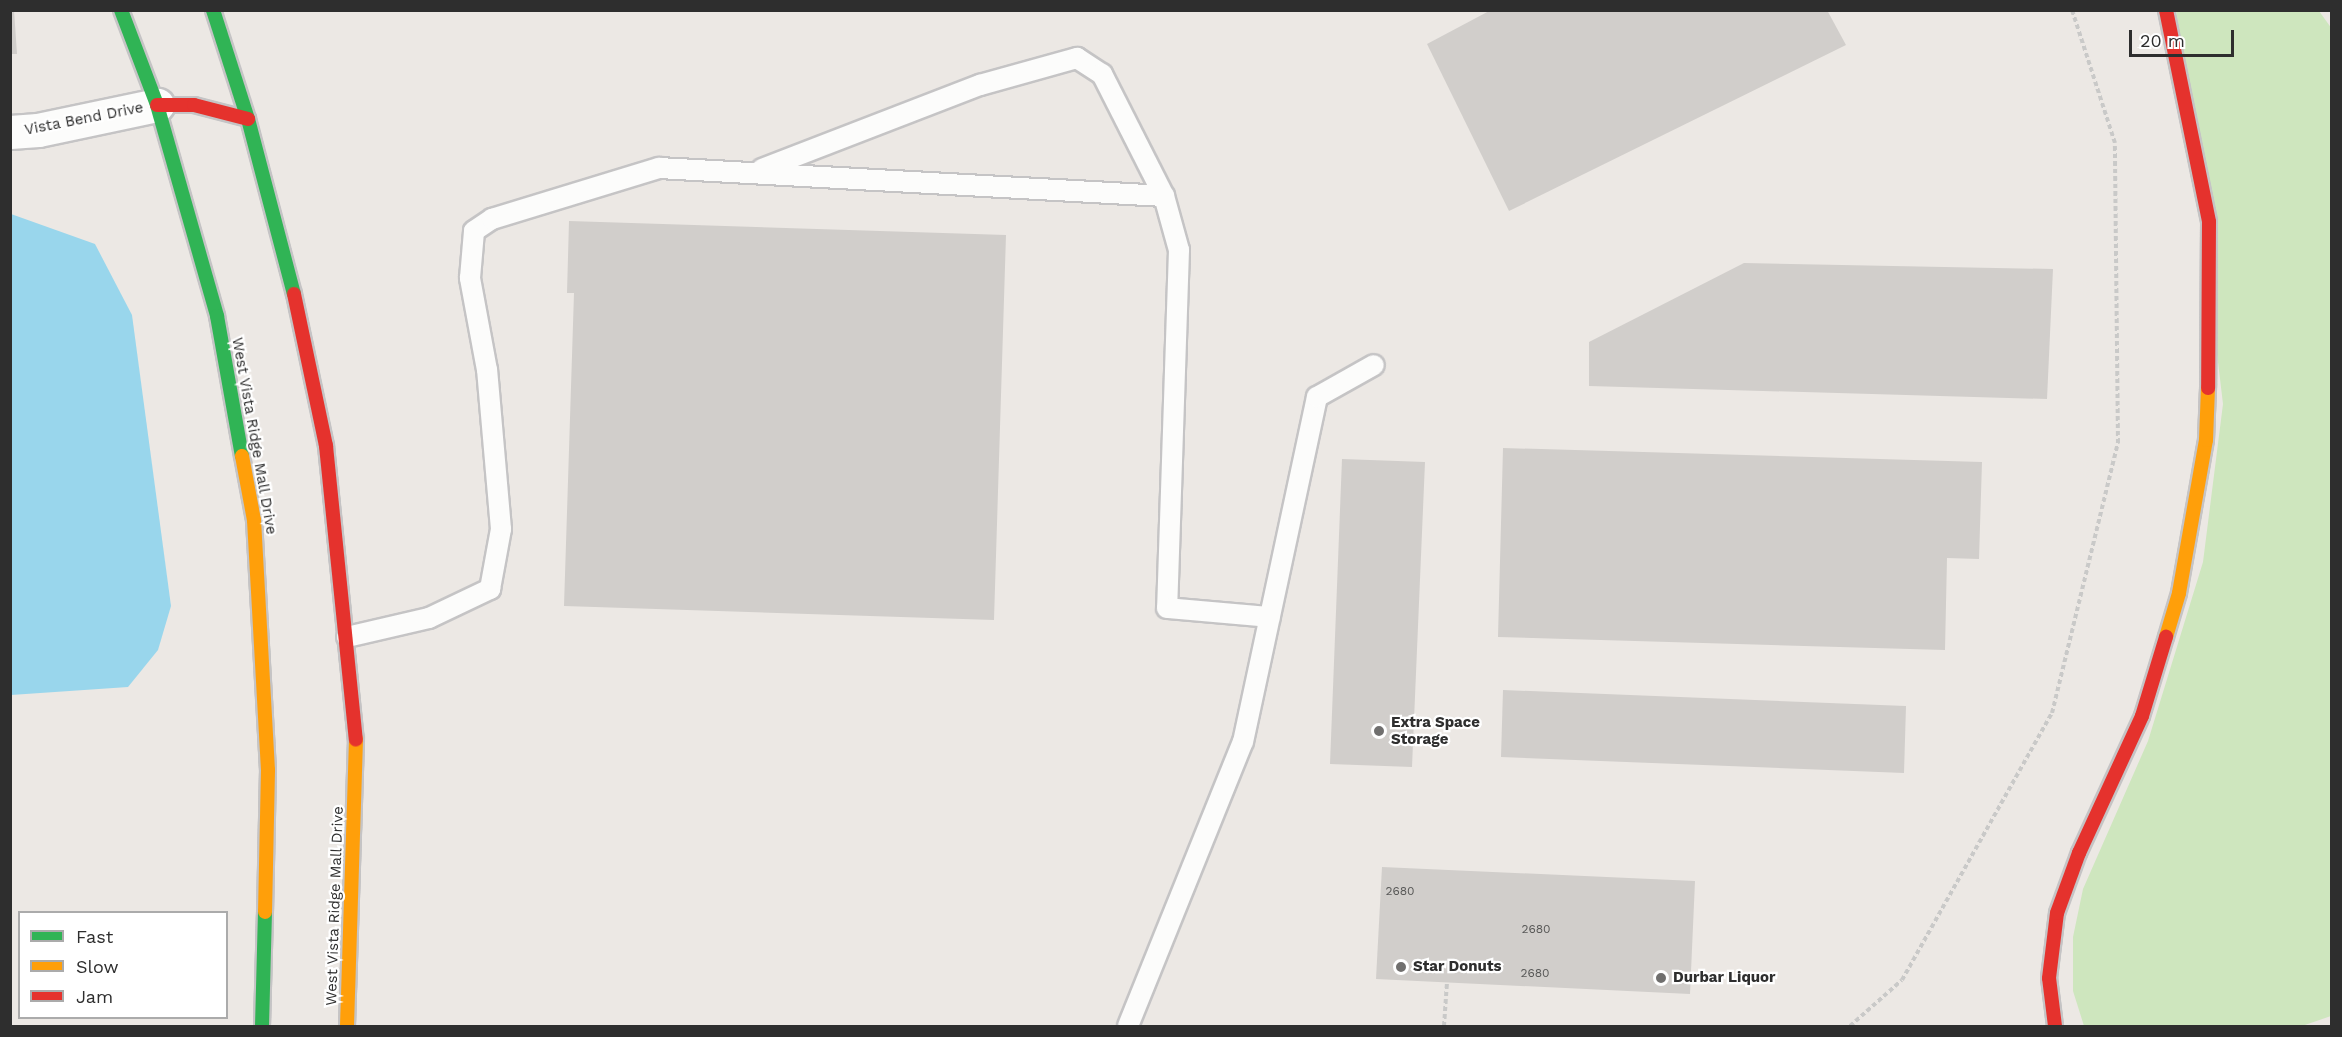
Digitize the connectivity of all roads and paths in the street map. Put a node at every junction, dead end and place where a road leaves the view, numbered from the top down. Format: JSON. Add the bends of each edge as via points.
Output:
{"nodes":[{"id":1,"x":121,"y":10,"type":"edge"},
{"id":2,"x":213,"y":10,"type":"edge"},
{"id":3,"x":2072,"y":10,"type":"edge"},
{"id":4,"x":2166,"y":10,"type":"edge"},
{"id":5,"x":158,"y":105,"type":"junction"},
{"id":6,"x":248,"y":119,"type":"junction"},
{"id":7,"x":10,"y":132,"type":"edge"},
{"id":8,"x":754,"y":172,"type":"junction"},
{"id":9,"x":1164,"y":196,"type":"junction"},
{"id":10,"x":1374,"y":365,"type":"dead end"},
{"id":11,"x":1269,"y":617,"type":"junction"},
{"id":12,"x":346,"y":637,"type":"junction"},
{"id":13,"x":1447,"y":982,"type":"dead end"},
{"id":14,"x":262,"y":1026,"type":"edge"},
{"id":15,"x":347,"y":1026,"type":"edge"},
{"id":16,"x":1128,"y":1026,"type":"edge"},
{"id":17,"x":1444,"y":1026,"type":"edge"},
{"id":18,"x":1850,"y":1026,"type":"edge"},
{"id":19,"x":2055,"y":1026,"type":"edge"}],
"edges":[{"from":1,"to":5,"type":"main road","name":"West Vista Ridge Mall Drive"},
{"from":2,"to":6,"type":"main road","name":"West Vista Ridge Mall Drive"},
{"from":3,"to":18,"type":"path","via":[[2115,143],[2118,443],[2052,713],[1902,980]]},
{"from":4,"to":19,"type":"main road","via":[[2209,222],[2211,323],[2206,440],[2179,593],[2142,716],[2079,853],[2057,913],[2049,978]]},
{"from":5,"to":6,"type":"main road","via":[[194,105]]},
{"from":5,"to":7,"type":"street","name":"Vista Bend Drive","via":[[38,130]]},
{"from":5,"to":14,"type":"main road","name":"West Vista Ridge Mall Drive","via":[[217,316],[254,520],[268,770]]},
{"from":6,"to":12,"type":"main road","name":"West Vista Ridge Mall Drive","via":[[292,287],[326,446]]},
{"from":8,"to":9,"type":"lane"},
{"from":8,"to":9,"type":"lane","via":[[980,85],[1077,58],[1102,74]]},
{"from":8,"to":12,"type":"lane","via":[[659,168],[492,219],[474,231],[470,278],[487,370],[501,529],[490,589],[429,618]]},
{"from":9,"to":11,"type":"lane","via":[[1179,250],[1167,608]]},
{"from":10,"to":11,"type":"lane","via":[[1317,397]]},
{"from":11,"to":16,"type":"lane","via":[[1243,742]]},
{"from":12,"to":15,"type":"main road","name":"West Vista Ridge Mall Drive","via":[[357,748]]},
{"from":13,"to":17,"type":"path"}]}
